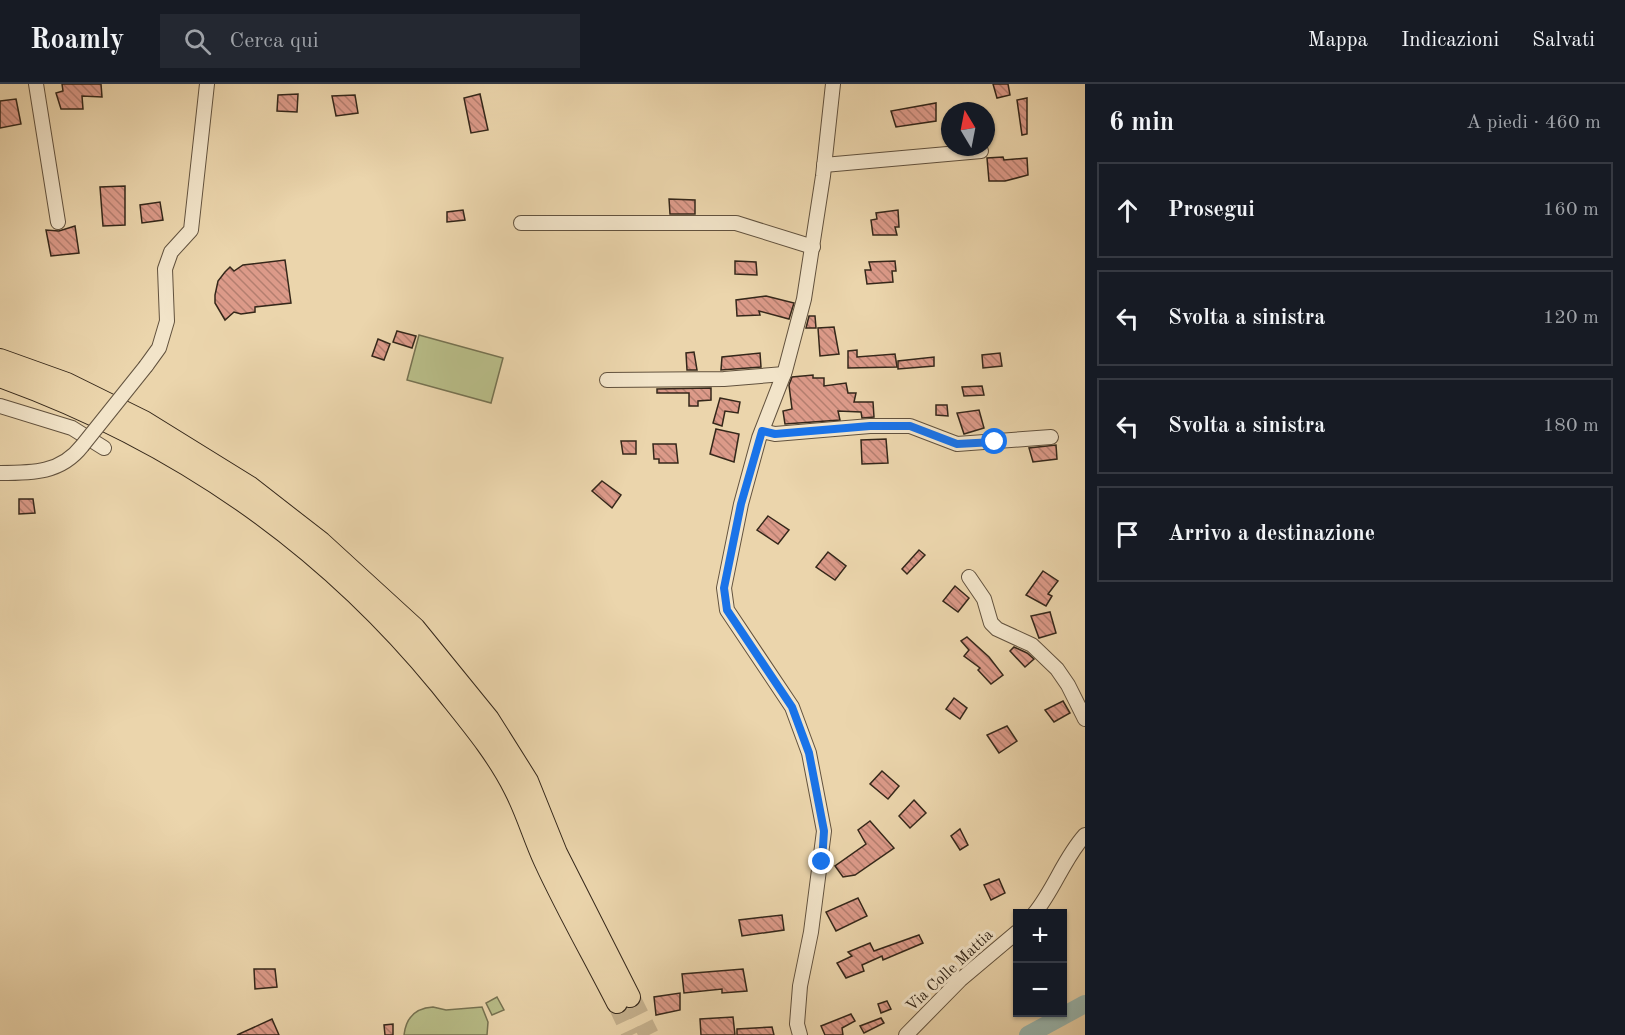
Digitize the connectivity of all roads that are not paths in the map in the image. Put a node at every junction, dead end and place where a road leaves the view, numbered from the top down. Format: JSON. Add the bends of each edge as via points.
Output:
{"nodes":[{"id":1,"x":36,"y":84,"type":"edge"},
{"id":2,"x":207,"y":84,"type":"edge"},
{"id":3,"x":833,"y":84,"type":"edge"},
{"id":4,"x":941,"y":155,"type":"edge"},
{"id":5,"x":824,"y":165,"type":"junction"},
{"id":6,"x":58,"y":222,"type":"dead end"},
{"id":7,"x":521,"y":223,"type":"dead end"},
{"id":8,"x":813,"y":247,"type":"junction"},
{"id":9,"x":0,"y":359,"type":"edge"},
{"id":10,"x":784,"y":374,"type":"junction"},
{"id":11,"x":0,"y":377,"type":"edge"},
{"id":12,"x":607,"y":380,"type":"dead end"},
{"id":13,"x":0,"y":406,"type":"edge"},
{"id":14,"x":762,"y":431,"type":"junction"},
{"id":15,"x":1051,"y":437,"type":"dead end"},
{"id":16,"x":104,"y":448,"type":"dead end"},
{"id":17,"x":0,"y":473,"type":"edge"},
{"id":18,"x":969,"y":577,"type":"dead end"},
{"id":19,"x":1085,"y":719,"type":"edge"},
{"id":20,"x":1085,"y":835,"type":"edge"},
{"id":21,"x":1038,"y":909,"type":"edge"},
{"id":22,"x":1013,"y":935,"type":"edge"},
{"id":23,"x":800,"y":1035,"type":"edge"},
{"id":24,"x":906,"y":1035,"type":"edge"}],
"edges":[{"from":1,"to":6,"type":"street"},
{"from":2,"to":17,"type":"street","bridge":true,"via":[[191,230],[171,252],[165,269],[167,321],[159,348],[72,459],[37,473]]},
{"from":3,"to":5,"type":"street"},
{"from":4,"to":5,"type":"street"},
{"from":5,"to":8,"type":"street"},
{"from":7,"to":8,"type":"street","via":[[736,224]]},
{"from":8,"to":10,"type":"street"},
{"from":9,"to":11,"type":"highway","via":[[67,382],[144,421],[249,486],[321,542],[415,628],[489,719],[528,781],[624,1000],[543,860],[514,789],[478,732],[407,645],[302,546],[203,474],[64,400]]},
{"from":10,"to":12,"type":"street"},
{"from":10,"to":14,"type":"street"},
{"from":13,"to":16,"type":"street","via":[[72,428]]},
{"from":14,"to":15,"type":"street","via":[[775,434],[910,426],[957,444]]},
{"from":14,"to":23,"type":"street","via":[[741,504],[724,588],[727,610],[792,707],[809,753],[824,831],[800,986]]},
{"from":18,"to":19,"type":"street","via":[[984,599],[992,623],[1032,645],[1057,669]]},
{"from":20,"to":21,"type":"street"},
{"from":22,"to":24,"type":"street","name":"Via Colle Mattia","via":[[960,980]]}]}
